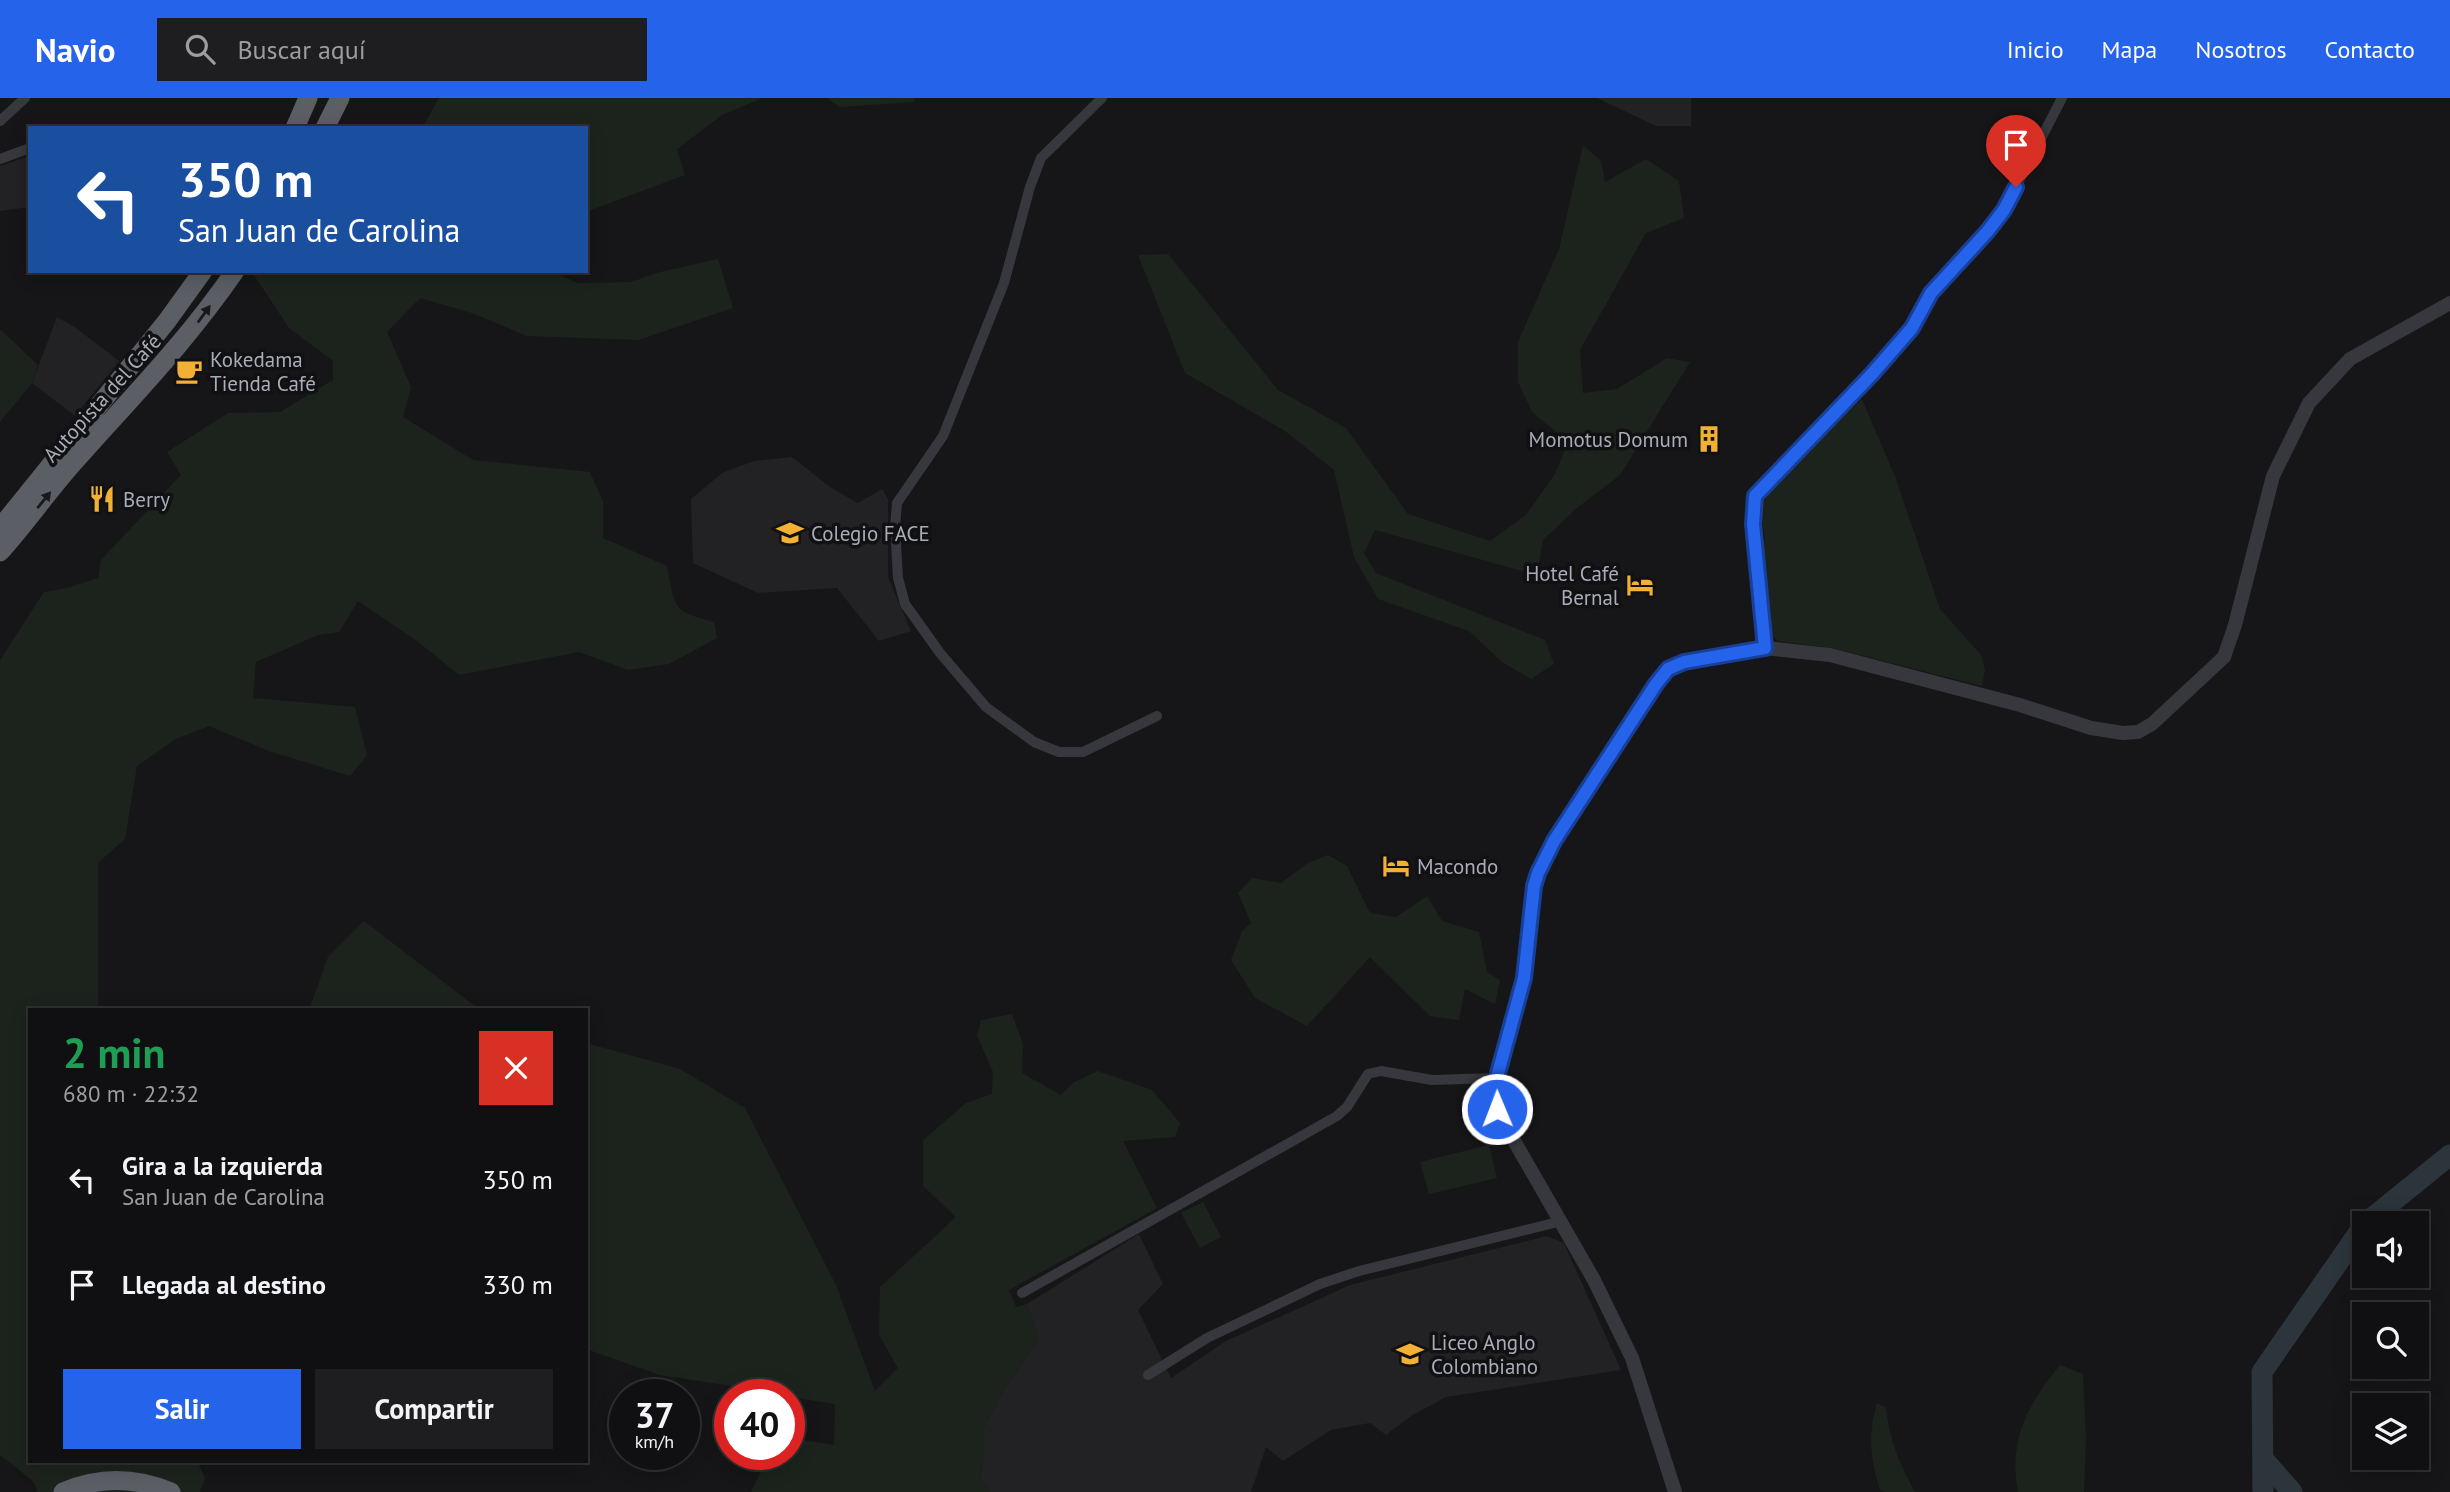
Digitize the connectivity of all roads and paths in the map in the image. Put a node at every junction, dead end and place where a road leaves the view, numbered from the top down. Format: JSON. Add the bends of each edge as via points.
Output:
{"nodes":[{"id":1,"x":25,"y":98,"type":"edge"},
{"id":2,"x":308,"y":98,"type":"edge"},
{"id":3,"x":340,"y":98,"type":"edge"},
{"id":4,"x":1102,"y":98,"type":"edge"},
{"id":5,"x":2062,"y":98,"type":"edge"},
{"id":6,"x":0,"y":121,"type":"edge"},
{"id":7,"x":296,"y":126,"type":"edge"},
{"id":8,"x":327,"y":126,"type":"edge"},
{"id":9,"x":28,"y":149,"type":"edge"},
{"id":10,"x":0,"y":159,"type":"edge"},
{"id":11,"x":202,"y":273,"type":"edge"},
{"id":12,"x":233,"y":273,"type":"edge"},
{"id":13,"x":2450,"y":303,"type":"edge"},
{"id":14,"x":31,"y":490,"type":"junction"},
{"id":15,"x":0,"y":512,"type":"edge"},
{"id":16,"x":0,"y":528,"type":"edge"},
{"id":17,"x":0,"y":552,"type":"edge"},
{"id":18,"x":1765,"y":648,"type":"junction"},
{"id":19,"x":1157,"y":716,"type":"dead end"},
{"id":20,"x":1495,"y":1078,"type":"junction"},
{"id":21,"x":1562,"y":1222,"type":"junction"},
{"id":22,"x":1022,"y":1293,"type":"dead end"},
{"id":23,"x":1148,"y":1376,"type":"dead end"},
{"id":24,"x":63,"y":1492,"type":"edge"},
{"id":25,"x":170,"y":1492,"type":"edge"},
{"id":26,"x":1675,"y":1492,"type":"edge"}],
"edges":[{"from":1,"to":6,"type":"street"},
{"from":2,"to":7,"type":"highway"},
{"from":3,"to":8,"type":"highway"},
{"from":4,"to":19,"type":"street","via":[[1041,158],[1004,283],[943,436],[897,503],[898,578],[905,604],[940,653],[986,707],[1034,743],[1059,752],[1083,752]]},
{"from":5,"to":18,"type":"street","via":[[2004,210],[1931,293],[1912,328],[1755,496],[1753,524]]},
{"from":9,"to":10,"type":"street"},
{"from":11,"to":14,"type":"highway","name":"Autopista del Café"},
{"from":17,"to":12,"type":"highway","name":"Autopista del Café","one_way":true,"via":[[193,330]]},
{"from":13,"to":18,"type":"street","via":[[2350,359],[2309,403],[2273,475],[2224,657],[2138,732],[2091,728],[1830,655]]},
{"from":14,"to":15,"type":"street"},
{"from":14,"to":16,"type":"highway","name":"Autopista del Café"},
{"from":18,"to":20,"type":"street","via":[[1668,669],[1554,841],[1534,886],[1524,978]]},
{"from":20,"to":21,"type":"street","via":[[1494,1099],[1501,1118]]},
{"from":20,"to":22,"type":"street","via":[[1432,1080],[1381,1071],[1368,1074],[1337,1116]]},
{"from":21,"to":23,"type":"street","via":[[1320,1284],[1207,1338]]},
{"from":21,"to":26,"type":"street","via":[[1632,1357]]},
{"from":24,"to":25,"type":"highway","via":[[99,1481],[122,1480]]}]}
